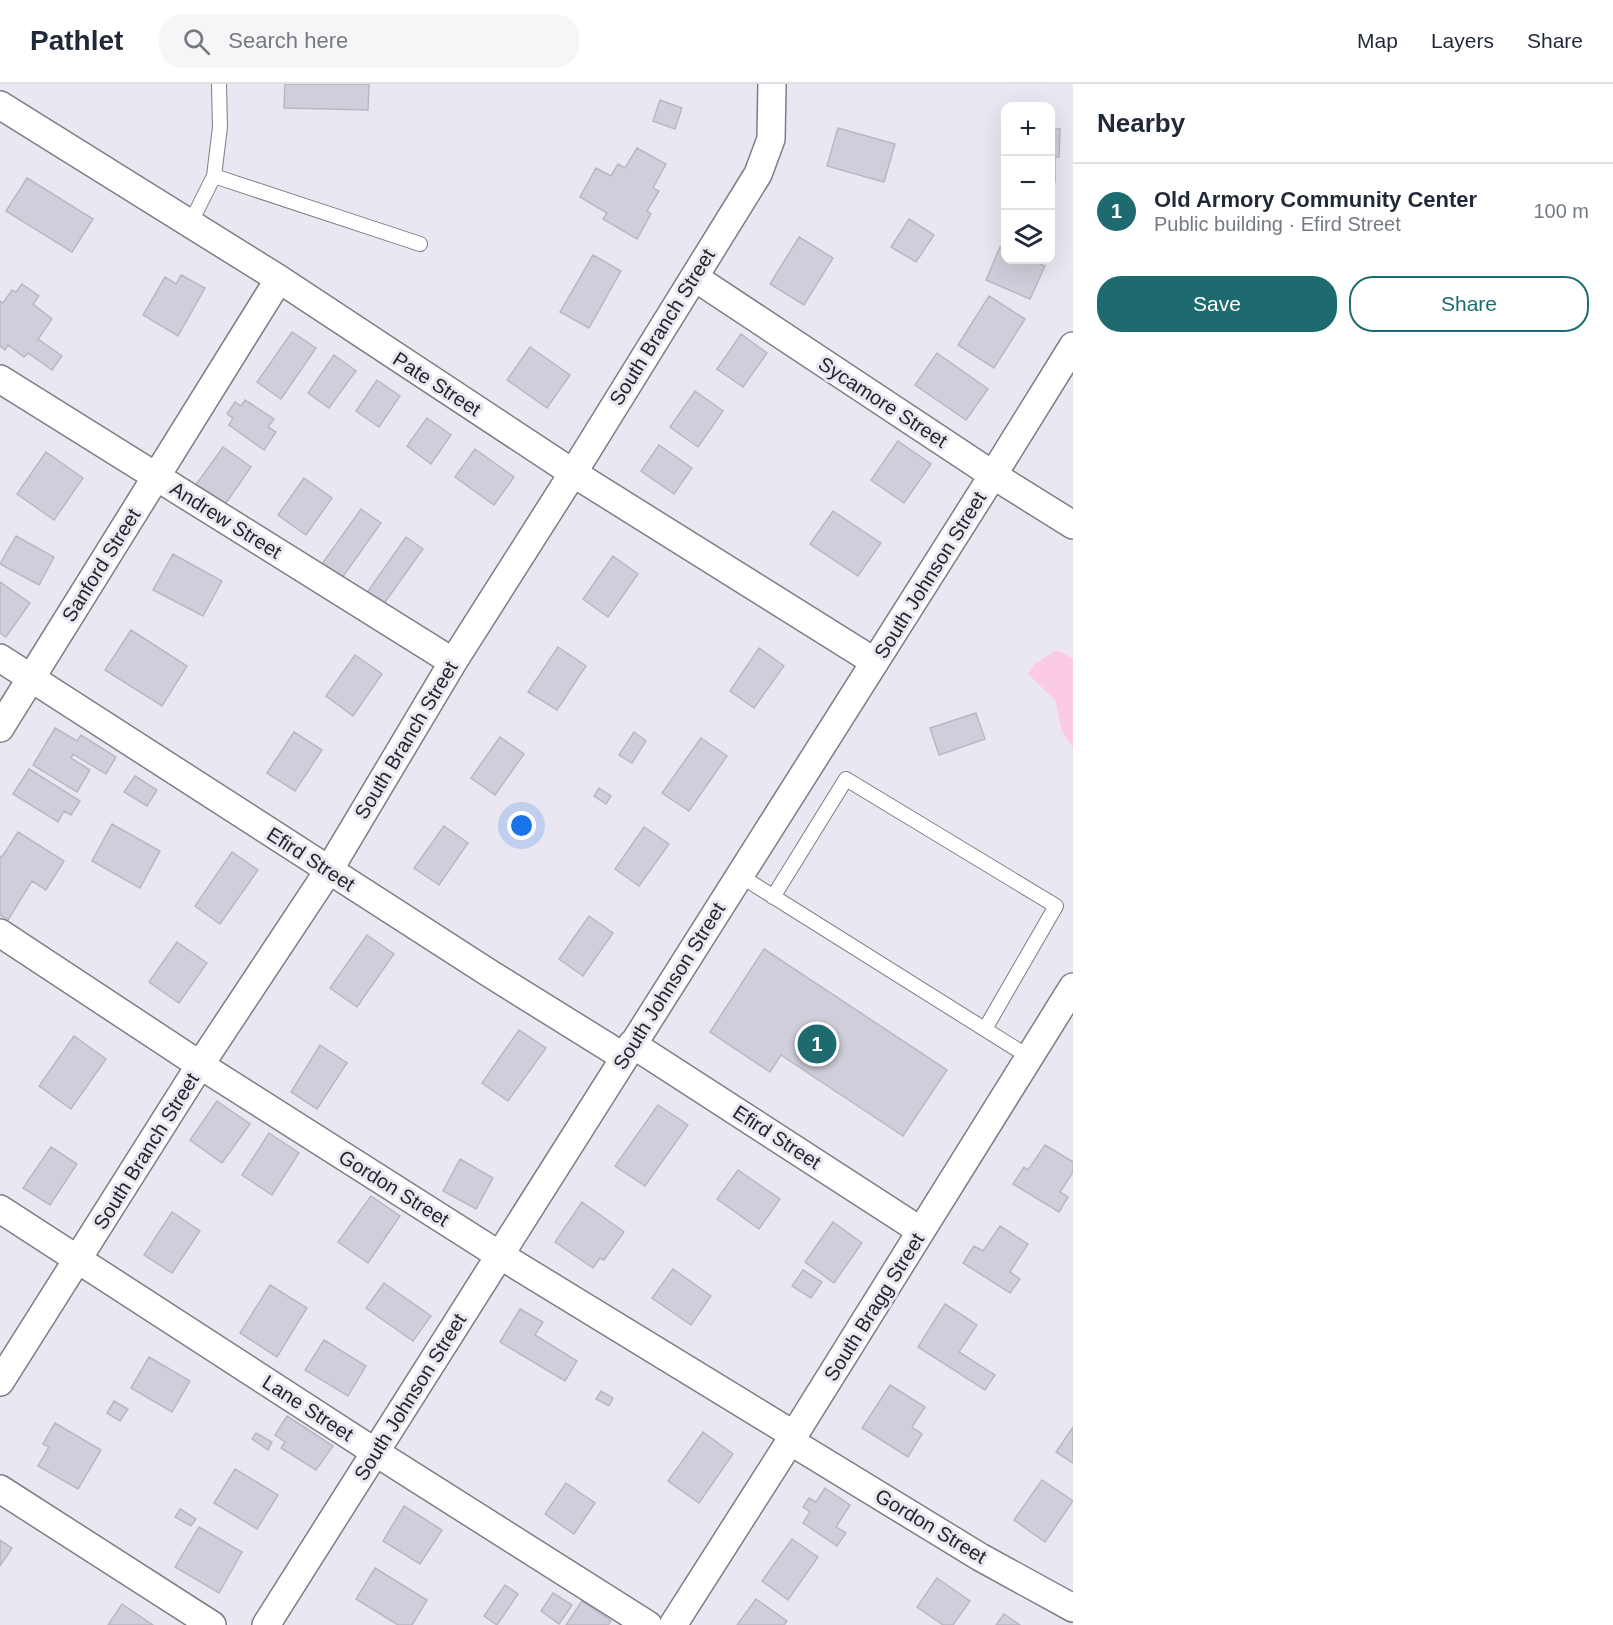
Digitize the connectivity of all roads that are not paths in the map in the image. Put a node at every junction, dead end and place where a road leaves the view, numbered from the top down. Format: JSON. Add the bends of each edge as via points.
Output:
{"nodes":[{"id":1,"x":219,"y":84,"type":"edge"},
{"id":2,"x":772,"y":84,"type":"edge"},
{"id":3,"x":0,"y":105,"type":"edge"},
{"id":4,"x":214,"y":176,"type":"junction"},
{"id":5,"x":190,"y":224,"type":"junction"},
{"id":6,"x":420,"y":244,"type":"dead end"},
{"id":7,"x":693,"y":277,"type":"junction"},
{"id":8,"x":279,"y":279,"type":"junction"},
{"id":9,"x":1073,"y":346,"type":"edge"},
{"id":10,"x":0,"y":379,"type":"edge"},
{"id":11,"x":573,"y":473,"type":"junction"},
{"id":12,"x":993,"y":475,"type":"junction"},
{"id":13,"x":156,"y":476,"type":"junction"},
{"id":14,"x":1073,"y":525,"type":"edge"},
{"id":15,"x":0,"y":658,"type":"edge"},
{"id":16,"x":453,"y":662,"type":"junction"},
{"id":17,"x":875,"y":662,"type":"junction"},
{"id":18,"x":31,"y":679,"type":"junction"},
{"id":19,"x":0,"y":728,"type":"edge"},
{"id":20,"x":329,"y":870,"type":"junction"},
{"id":21,"x":739,"y":875,"type":"junction"},
{"id":22,"x":773,"y":897,"type":"junction"},
{"id":23,"x":0,"y":933,"type":"edge"},
{"id":24,"x":1073,"y":987,"type":"edge"},
{"id":25,"x":985,"y":1029,"type":"junction"},
{"id":26,"x":628,"y":1051,"type":"junction"},
{"id":27,"x":1029,"y":1057,"type":"junction"},
{"id":28,"x":200,"y":1065,"type":"junction"},
{"id":29,"x":0,"y":1209,"type":"edge"},
{"id":30,"x":921,"y":1231,"type":"junction"},
{"id":31,"x":500,"y":1255,"type":"junction"},
{"id":32,"x":79,"y":1259,"type":"junction"},
{"id":33,"x":0,"y":1382,"type":"edge"},
{"id":34,"x":792,"y":1438,"type":"junction"},
{"id":35,"x":375,"y":1452,"type":"junction"},
{"id":36,"x":0,"y":1489,"type":"edge"},
{"id":37,"x":1073,"y":1608,"type":"edge"},
{"id":38,"x":212,"y":1625,"type":"edge"},
{"id":39,"x":266,"y":1625,"type":"edge"},
{"id":40,"x":648,"y":1625,"type":"edge"},
{"id":41,"x":673,"y":1625,"type":"edge"}],
"edges":[{"from":1,"to":4,"type":"lane"},
{"from":2,"to":7,"type":"street","name":"South Branch Street","via":[[771,139],[758,174]]},
{"from":3,"to":5,"type":"street","name":"Pate Street"},
{"from":4,"to":5,"type":"lane"},
{"from":4,"to":6,"type":"lane"},
{"from":5,"to":8,"type":"street","name":"Pate Street"},
{"from":7,"to":11,"type":"street","name":"South Branch Street"},
{"from":7,"to":12,"type":"street","name":"Sycamore Street"},
{"from":8,"to":11,"type":"street","name":"Pate Street"},
{"from":8,"to":13,"type":"street","name":"Sanford Street"},
{"from":9,"to":12,"type":"street","name":"South Johnson Street"},
{"from":10,"to":13,"type":"street","name":"Andrew Street"},
{"from":11,"to":16,"type":"street","name":"South Branch Street"},
{"from":11,"to":17,"type":"street","name":"Pate Street"},
{"from":12,"to":14,"type":"street","name":"Sycamore Street"},
{"from":12,"to":17,"type":"street","name":"South Johnson Street"},
{"from":13,"to":16,"type":"street","name":"Andrew Street"},
{"from":13,"to":18,"type":"street","name":"Sanford Street"},
{"from":15,"to":18,"type":"street","name":"Efird Street"},
{"from":16,"to":20,"type":"street","name":"South Branch Street"},
{"from":17,"to":21,"type":"street","name":"South Johnson Street"},
{"from":18,"to":19,"type":"street","name":"Sanford Street"},
{"from":18,"to":20,"type":"street","name":"Efird Street"},
{"from":20,"to":26,"type":"street","name":"Efird Street","via":[[489,973]]},
{"from":20,"to":28,"type":"street","name":"South Branch Street"},
{"from":21,"to":22,"type":"lane"},
{"from":21,"to":26,"type":"street","name":"South Johnson Street"},
{"from":22,"to":25,"type":"lane"},
{"from":22,"to":25,"type":"lane","via":[[846,779],[1056,906]]},
{"from":23,"to":28,"type":"street","name":"Gordon Street"},
{"from":24,"to":27,"type":"street","name":"South Bragg Street"},
{"from":25,"to":27,"type":"lane"},
{"from":26,"to":30,"type":"street","name":"Efird Street"},
{"from":26,"to":31,"type":"street","name":"South Johnson Street"},
{"from":27,"to":30,"type":"street","name":"South Bragg Street"},
{"from":28,"to":31,"type":"street","name":"Gordon Street"},
{"from":28,"to":32,"type":"street","name":"South Branch Street"},
{"from":29,"to":32,"type":"street","name":"Lane Street"},
{"from":30,"to":34,"type":"street","name":"South Bragg Street"},
{"from":31,"to":34,"type":"street","name":"Gordon Street"},
{"from":31,"to":35,"type":"street","name":"South Johnson Street"},
{"from":32,"to":33,"type":"street","name":"South Branch Street"},
{"from":32,"to":35,"type":"street","name":"Lane Street"},
{"from":34,"to":37,"type":"street","name":"Gordon Street","via":[[981,1557]]},
{"from":34,"to":41,"type":"street","name":"South Bragg Street"},
{"from":35,"to":39,"type":"street","name":"South Johnson Street"},
{"from":35,"to":40,"type":"street","name":"Lane Street"},
{"from":36,"to":38,"type":"street"}]}
